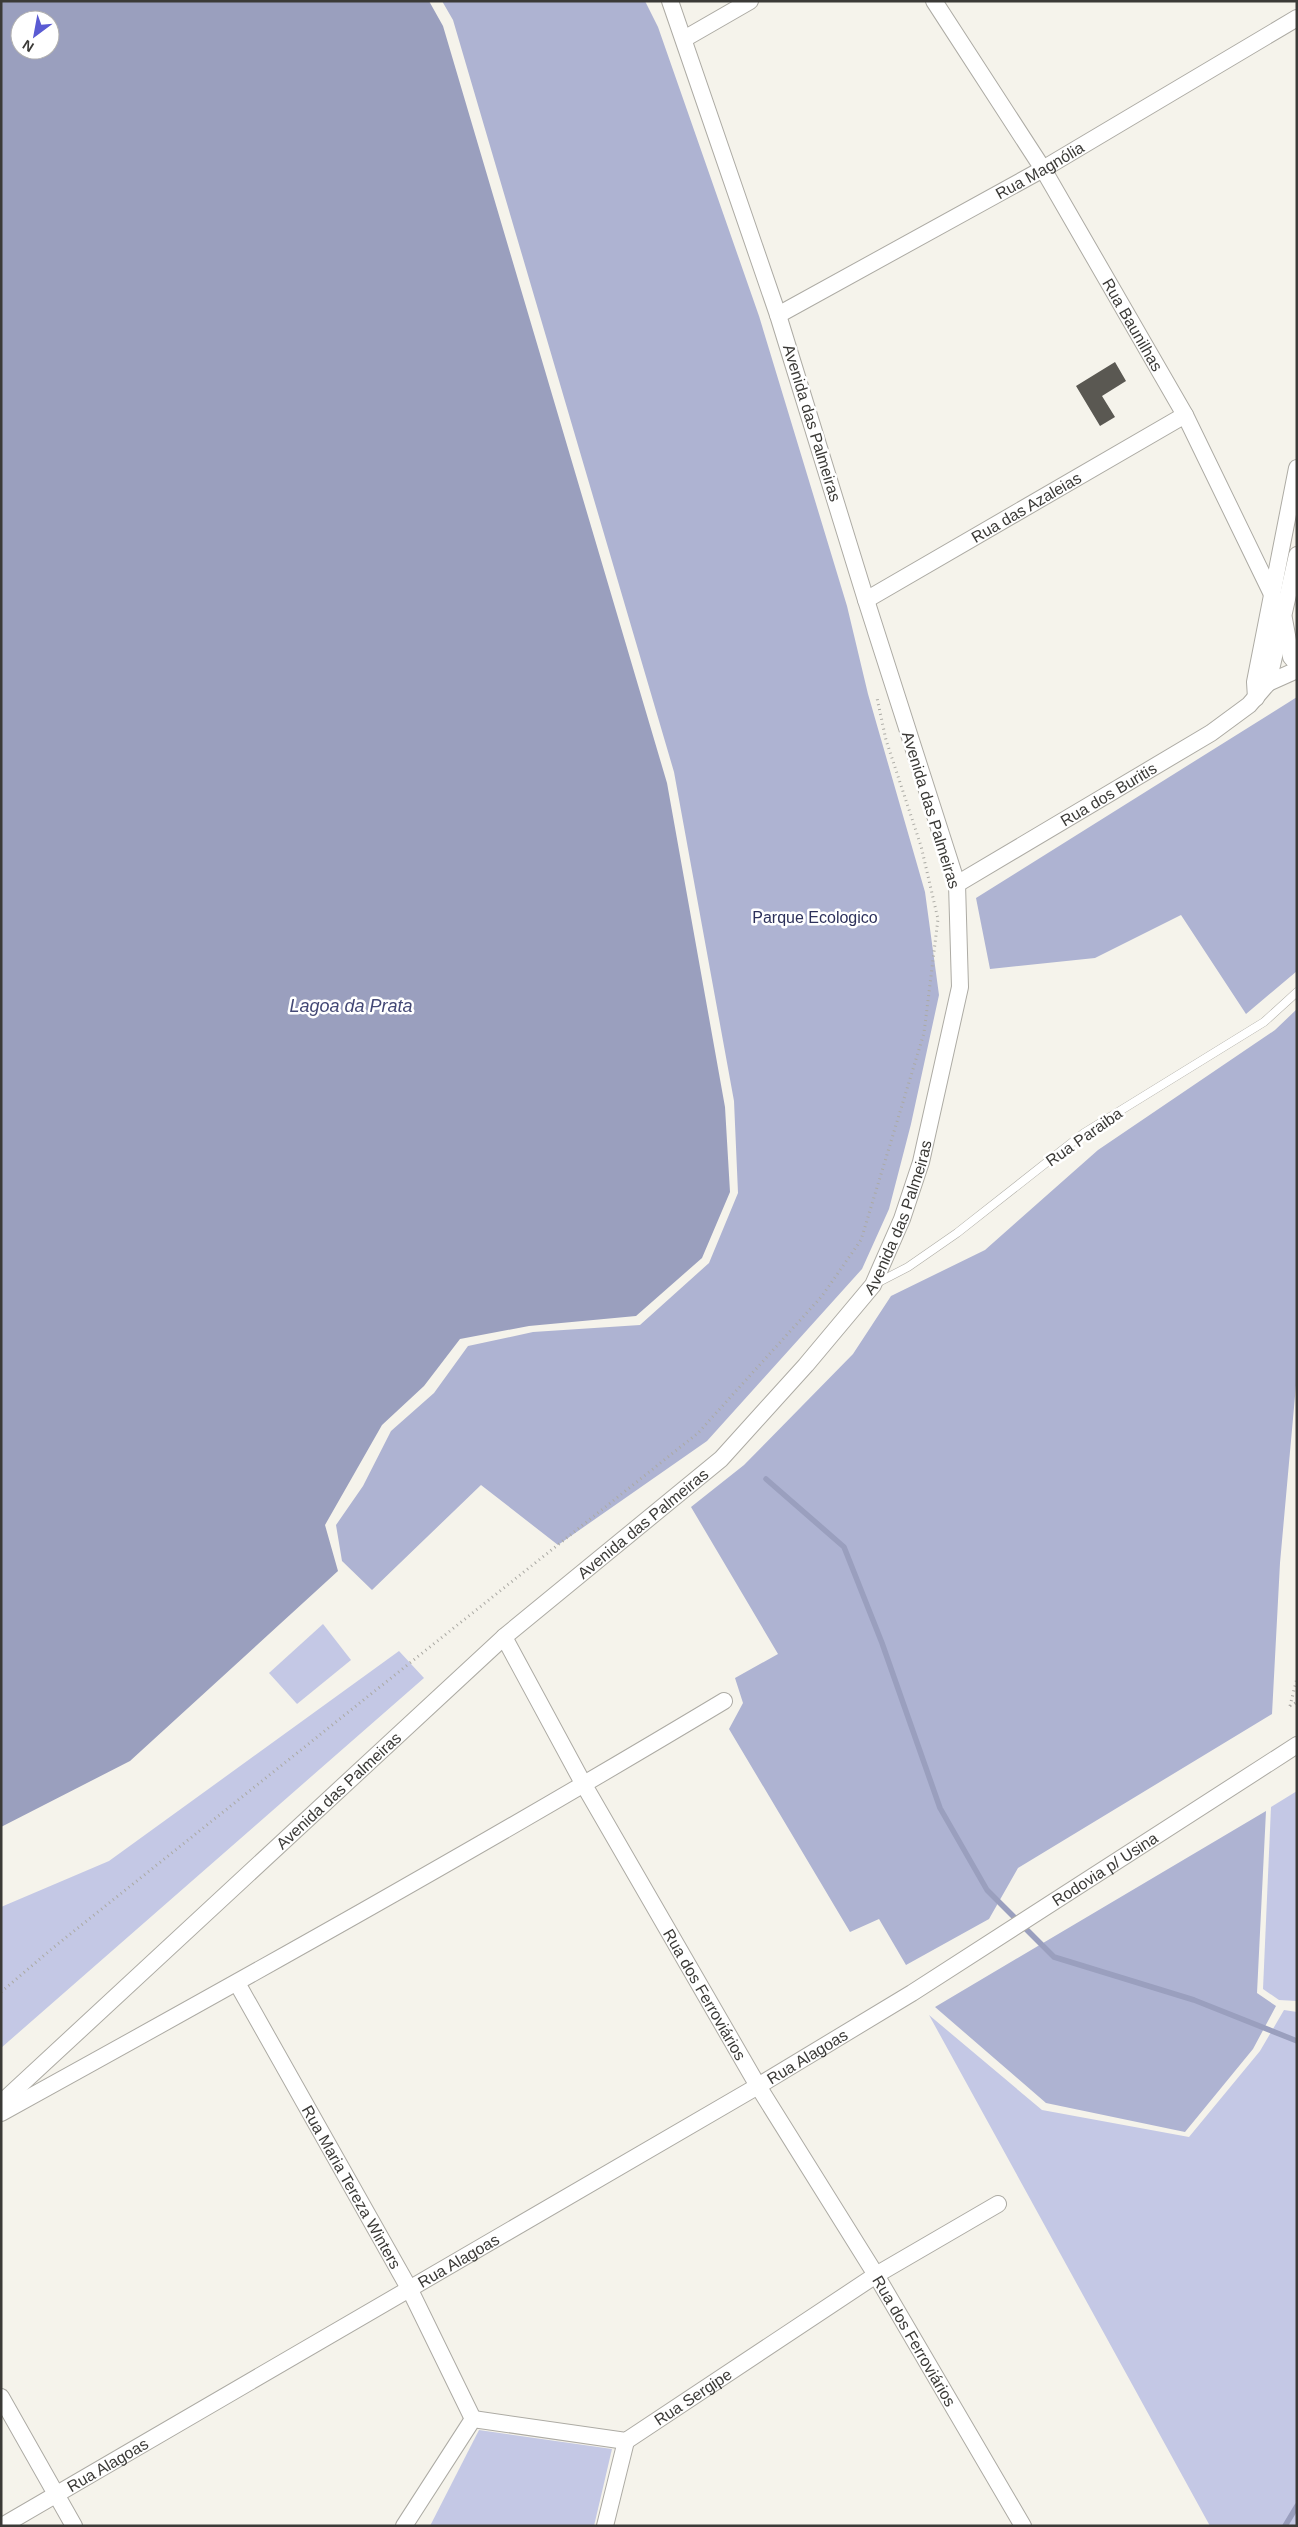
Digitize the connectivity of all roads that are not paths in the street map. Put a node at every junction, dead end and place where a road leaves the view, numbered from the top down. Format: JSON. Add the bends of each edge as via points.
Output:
{"nodes":[{"id":1,"x":670,"y":1,"type":"edge"},
{"id":2,"x":750,"y":1,"type":"edge"},
{"id":3,"x":934,"y":1,"type":"edge"},
{"id":4,"x":1297,"y":18,"type":"edge"},
{"id":5,"x":684,"y":39,"type":"junction"},
{"id":6,"x":1043,"y":169,"type":"junction"},
{"id":7,"x":778,"y":315,"type":"junction"},
{"id":8,"x":1185,"y":415,"type":"junction"},
{"id":9,"x":1297,"y":468,"type":"edge"},
{"id":10,"x":1297,"y":555,"type":"edge"},
{"id":11,"x":1273,"y":596,"type":"junction"},
{"id":12,"x":866,"y":600,"type":"junction"},
{"id":13,"x":1284,"y":619,"type":"junction"},
{"id":14,"x":1267,"y":660,"type":"junction"},
{"id":15,"x":1295,"y":660,"type":"edge"},
{"id":16,"x":1260,"y":688,"type":"junction"},
{"id":17,"x":957,"y":884,"type":"junction"},
{"id":18,"x":1297,"y":992,"type":"edge"},
{"id":19,"x":873,"y":1284,"type":"junction"},
{"id":20,"x":504,"y":1637,"type":"junction"},
{"id":21,"x":724,"y":1701,"type":"dead end"},
{"id":22,"x":1297,"y":1745,"type":"edge"},
{"id":23,"x":584,"y":1785,"type":"junction"},
{"id":24,"x":237,"y":1983,"type":"junction"},
{"id":25,"x":912,"y":1992,"type":"joint"},
{"id":26,"x":758,"y":2086,"type":"junction"},
{"id":27,"x":1,"y":2103,"type":"edge"},
{"id":28,"x":1,"y":2113,"type":"edge"},
{"id":29,"x":998,"y":2204,"type":"dead end"},
{"id":30,"x":876,"y":2275,"type":"junction"},
{"id":31,"x":410,"y":2290,"type":"junction"},
{"id":32,"x":1,"y":2397,"type":"edge"},
{"id":33,"x":473,"y":2419,"type":"junction"},
{"id":34,"x":626,"y":2441,"type":"junction"},
{"id":35,"x":56,"y":2494,"type":"junction"},
{"id":36,"x":2,"y":2526,"type":"edge"},
{"id":37,"x":74,"y":2526,"type":"edge"},
{"id":38,"x":404,"y":2526,"type":"edge"},
{"id":39,"x":605,"y":2526,"type":"edge"},
{"id":40,"x":1023,"y":2526,"type":"edge"}],
"edges":[{"from":1,"to":5,"type":"street","name":"Avenida das Palmeiras"},
{"from":2,"to":5,"type":"street"},
{"from":3,"to":6,"type":"street","name":"Rua Baunilhas"},
{"from":4,"to":6,"type":"street","name":"Rua Magnólia"},
{"from":5,"to":7,"type":"street","name":"Avenida das Palmeiras"},
{"from":6,"to":7,"type":"street","name":"Rua Magnólia"},
{"from":6,"to":8,"type":"street","name":"Rua Baunilhas"},
{"from":7,"to":12,"type":"street","name":"Avenida das Palmeiras"},
{"from":8,"to":11,"type":"street","name":"Rua Baunilhas"},
{"from":8,"to":12,"type":"street","name":"Rua das Azaleias"},
{"from":9,"to":11,"type":"street"},
{"from":10,"to":13,"type":"street"},
{"from":11,"to":13,"type":"street","name":"Rua Baunilhas"},
{"from":11,"to":14,"type":"street"},
{"from":12,"to":17,"type":"street","name":"Avenida das Palmeiras"},
{"from":13,"to":14,"type":"street"},
{"from":13,"to":15,"type":"street","name":"Rua Baunilhas"},
{"from":14,"to":15,"type":"street"},
{"from":14,"to":16,"type":"street"},
{"from":15,"to":16,"type":"street","name":"Rua dos Buritis"},
{"from":16,"to":17,"type":"street","name":"Rua dos Buritis","via":[[1212,733]]},
{"from":17,"to":19,"type":"street","name":"Avenida das Palmeiras","via":[[960,986],[921,1162],[902,1220]]},
{"from":18,"to":19,"type":"lane","name":"Rua Paraiba","via":[[1264,1022],[1084,1133],[957,1233],[908,1267]]},
{"from":19,"to":20,"type":"street","name":"Avenida das Palmeiras","via":[[721,1460]]},
{"from":20,"to":23,"type":"street","name":"Rua dos Ferroviários"},
{"from":20,"to":27,"type":"street","name":"Avenida das Palmeiras"},
{"from":21,"to":23,"type":"street"},
{"from":22,"to":25,"type":"street","name":"Rodovia p/ Usina"},
{"from":23,"to":24,"type":"street"},
{"from":23,"to":26,"type":"street","name":"Rua dos Ferroviários"},
{"from":24,"to":28,"type":"street"},
{"from":24,"to":31,"type":"street","name":"Rua Maria Tereza Winters"},
{"from":25,"to":26,"type":"street","name":"Rua Alagoas"},
{"from":26,"to":30,"type":"street","name":"Rua dos Ferroviários"},
{"from":26,"to":31,"type":"street","name":"Rua Alagoas"},
{"from":29,"to":30,"type":"street","name":"Rua Sergipe"},
{"from":30,"to":34,"type":"street","name":"Rua Sergipe"},
{"from":30,"to":40,"type":"street","name":"Rua dos Ferroviários"},
{"from":31,"to":33,"type":"street","name":"Rua Maria Tereza Winters"},
{"from":31,"to":35,"type":"street","name":"Rua Alagoas"},
{"from":32,"to":35,"type":"street"},
{"from":33,"to":34,"type":"street"},
{"from":33,"to":38,"type":"street"},
{"from":34,"to":39,"type":"street"},
{"from":35,"to":36,"type":"street","name":"Rua Alagoas"},
{"from":35,"to":37,"type":"street"}]}
